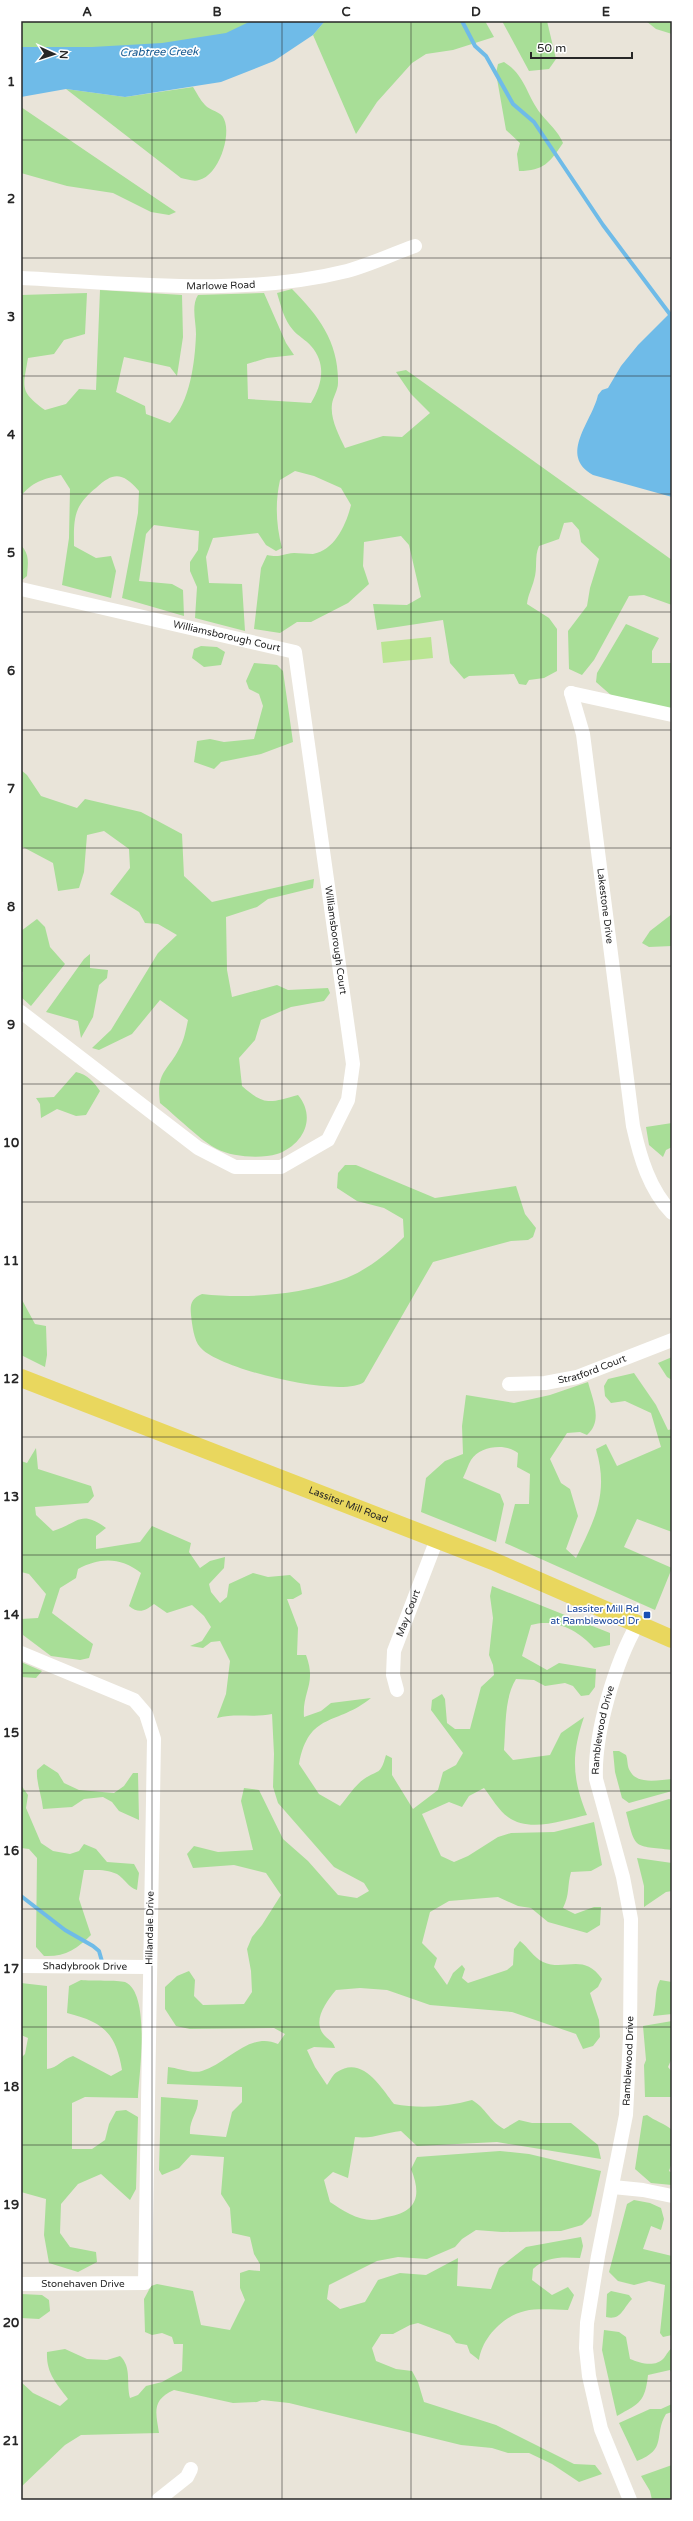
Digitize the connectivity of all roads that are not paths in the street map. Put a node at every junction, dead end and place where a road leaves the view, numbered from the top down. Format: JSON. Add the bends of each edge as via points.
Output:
{"nodes":[{"id":1,"x":415,"y":246,"type":"dead end"},
{"id":2,"x":21,"y":278,"type":"edge"},
{"id":3,"x":21,"y":589,"type":"edge"},
{"id":4,"x":672,"y":715,"type":"edge"},
{"id":5,"x":21,"y":1012,"type":"edge"},
{"id":6,"x":672,"y":1213,"type":"edge"},
{"id":7,"x":672,"y":1340,"type":"edge"},
{"id":8,"x":21,"y":1378,"type":"edge"},
{"id":9,"x":508,"y":1384,"type":"dead end"},
{"id":10,"x":437,"y":1539,"type":"junction"},
{"id":11,"x":638,"y":1623,"type":"junction"},
{"id":12,"x":672,"y":1639,"type":"edge"},
{"id":13,"x":21,"y":1653,"type":"edge"},
{"id":14,"x":397,"y":1690,"type":"dead end"},
{"id":15,"x":21,"y":1966,"type":"edge"},
{"id":16,"x":149,"y":1967,"type":"junction"},
{"id":17,"x":613,"y":2187,"type":"junction"},
{"id":18,"x":672,"y":2196,"type":"edge"},
{"id":19,"x":21,"y":2284,"type":"edge"},
{"id":20,"x":145,"y":2284,"type":"joint"},
{"id":21,"x":192,"y":2469,"type":"dead end"},
{"id":22,"x":158,"y":2500,"type":"edge"},
{"id":23,"x":630,"y":2500,"type":"edge"}],
"edges":[{"from":1,"to":2,"type":"street","name":"Marlowe Road","via":[[347,271],[256,285],[205,286]]},
{"from":3,"to":5,"type":"street","name":"Williamsborough Court","via":[[294,652],[353,1064],[348,1100],[328,1140],[281,1167],[235,1166],[198,1148]]},
{"from":4,"to":6,"type":"street","name":"Lakestone Drive","via":[[572,693],[583,734],[633,1126],[654,1188]]},
{"from":7,"to":9,"type":"street","name":"Stratford Court","via":[[577,1378],[545,1383]]},
{"from":8,"to":10,"type":"main road","name":"Lassiter Mill Road"},
{"from":10,"to":11,"type":"main road","name":"Lassiter Mill Road"},
{"from":10,"to":14,"type":"street","name":"May Court","via":[[394,1651],[392,1668]]},
{"from":11,"to":12,"type":"main road","name":"Lassiter Mill Road"},
{"from":11,"to":17,"type":"street","name":"Ramblewood Drive","via":[[626,1645],[607,1705],[595,1761],[596,1779],[623,1877],[631,1918],[629,2082]]},
{"from":13,"to":16,"type":"street","name":"Hillandale Drive","via":[[118,1692],[134,1700],[146,1714],[154,1739]]},
{"from":15,"to":16,"type":"street","name":"Shadybrook Drive"},
{"from":16,"to":20,"type":"street","name":"Hillandale Drive"},
{"from":17,"to":18,"type":"street"},
{"from":17,"to":23,"type":"street","name":"Ramblewood Drive","via":[[598,2256],[586,2348],[589,2376],[601,2429]]},
{"from":19,"to":20,"type":"street","name":"Stonehaven Drive"},
{"from":21,"to":22,"type":"street","via":[[187,2477]]}]}
